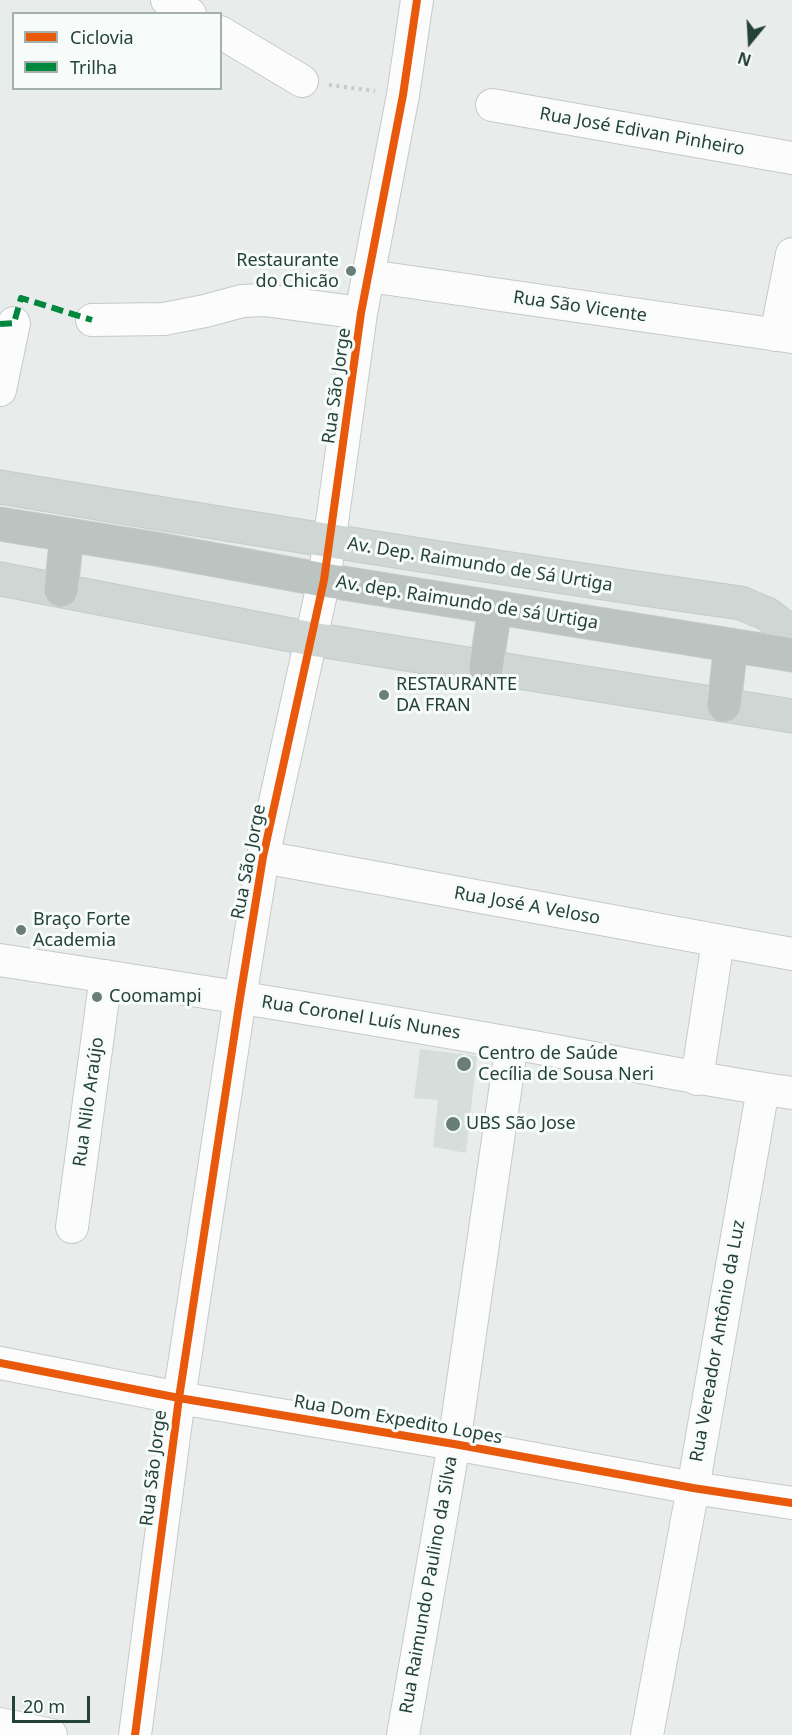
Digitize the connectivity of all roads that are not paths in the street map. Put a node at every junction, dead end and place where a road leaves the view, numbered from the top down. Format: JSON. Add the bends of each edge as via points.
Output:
{"nodes":[{"id":1,"x":167,"y":0,"type":"edge"},
{"id":2,"x":417,"y":0,"type":"edge"},
{"id":3,"x":186,"y":12,"type":"edge"},
{"id":4,"x":222,"y":33,"type":"edge"},
{"id":5,"x":302,"y":81,"type":"road end"},
{"id":6,"x":492,"y":105,"type":"dead end"},
{"id":7,"x":792,"y":158,"type":"edge"},
{"id":8,"x":792,"y":254,"type":"edge"},
{"id":9,"x":369,"y":276,"type":"junction"},
{"id":10,"x":362,"y":313,"type":"junction"},
{"id":11,"x":92,"y":320,"type":"dead end"},
{"id":12,"x":14,"y":323,"type":"dead end"},
{"id":13,"x":784,"y":336,"type":"edge"},
{"id":14,"x":0,"y":390,"type":"edge"},
{"id":15,"x":0,"y":487,"type":"edge"},
{"id":16,"x":0,"y":524,"type":"edge"},
{"id":17,"x":67,"y":535,"type":"junction"},
{"id":18,"x":330,"y":542,"type":"junction"},
{"id":19,"x":0,"y":579,"type":"edge"},
{"id":20,"x":324,"y":580,"type":"junction"},
{"id":21,"x":61,"y":590,"type":"junction"},
{"id":22,"x":495,"y":608,"type":"junction"},
{"id":23,"x":312,"y":639,"type":"junction"},
{"id":24,"x":731,"y":645,"type":"junction"},
{"id":25,"x":791,"y":654,"type":"edge"},
{"id":26,"x":486,"y":668,"type":"junction"},
{"id":27,"x":724,"y":705,"type":"junction"},
{"id":28,"x":792,"y":716,"type":"edge"},
{"id":29,"x":263,"y":857,"type":"junction"},
{"id":30,"x":718,"y":941,"type":"junction"},
{"id":31,"x":792,"y":954,"type":"edge"},
{"id":32,"x":0,"y":960,"type":"edge"},
{"id":33,"x":106,"y":976,"type":"junction"},
{"id":34,"x":240,"y":998,"type":"junction"},
{"id":35,"x":512,"y":1043,"type":"junction"},
{"id":36,"x":697,"y":1078,"type":"junction"},
{"id":37,"x":777,"y":1091,"type":"edge"},
{"id":38,"x":72,"y":1227,"type":"dead end"},
{"id":39,"x":0,"y":1363,"type":"edge"},
{"id":40,"x":179,"y":1398,"type":"junction"},
{"id":41,"x":454,"y":1444,"type":"junction"},
{"id":42,"x":693,"y":1488,"type":"junction"},
{"id":43,"x":792,"y":1503,"type":"edge"},
{"id":44,"x":0,"y":1724,"type":"edge"},
{"id":45,"x":51,"y":1735,"type":"edge"},
{"id":46,"x":135,"y":1735,"type":"edge"},
{"id":47,"x":403,"y":1735,"type":"edge"},
{"id":48,"x":647,"y":1735,"type":"edge"}],
"edges":[{"from":1,"to":3,"type":"street"},
{"from":2,"to":9,"type":"street","name":"Rua São Jorge"},
{"from":4,"to":5,"type":"street"},
{"from":6,"to":7,"type":"street","name":"Rua José Edivan Pinheiro"},
{"from":8,"to":13,"type":"street"},
{"from":9,"to":10,"type":"street","name":"Rua São Jorge"},
{"from":9,"to":13,"type":"street","name":"Rua São Vicente"},
{"from":10,"to":11,"type":"street","via":[[264,300],[164,319]]},
{"from":10,"to":18,"type":"street","name":"Rua São Jorge"},
{"from":12,"to":14,"type":"street"},
{"from":15,"to":18,"type":"main road","name":"Av. Dep. Raimundo de Sá Urtiga"},
{"from":16,"to":17,"type":"highway","name":"Av. dep. Raimundo de sá Urtiga"},
{"from":17,"to":20,"type":"highway","name":"Av. dep. Raimundo de sá Urtiga"},
{"from":17,"to":21,"type":"highway"},
{"from":18,"to":20,"type":"street","name":"Rua São Jorge"},
{"from":18,"to":25,"type":"main road","name":"Av. Dep. Raimundo de Sá Urtiga","via":[[741,603],[767,614],[785,628]]},
{"from":19,"to":21,"type":"main road"},
{"from":20,"to":22,"type":"highway","name":"Av. dep. Raimundo de sá Urtiga"},
{"from":20,"to":23,"type":"street","name":"Rua São Jorge"},
{"from":21,"to":23,"type":"main road"},
{"from":22,"to":24,"type":"highway","name":"Av. dep. Raimundo de sá Urtiga"},
{"from":22,"to":26,"type":"highway"},
{"from":23,"to":26,"type":"main road"},
{"from":23,"to":29,"type":"street","name":"Rua São Jorge"},
{"from":24,"to":25,"type":"highway","name":"Av. dep. Raimundo de sá Urtiga"},
{"from":24,"to":27,"type":"highway"},
{"from":26,"to":27,"type":"main road"},
{"from":27,"to":28,"type":"main road"},
{"from":29,"to":30,"type":"street","name":"Rua José A Veloso"},
{"from":29,"to":34,"type":"street","name":"Rua São Jorge"},
{"from":30,"to":31,"type":"street","name":"Rua José A Veloso"},
{"from":30,"to":36,"type":"street"},
{"from":32,"to":33,"type":"street","name":"Rua Coronel Luís Nunes"},
{"from":33,"to":34,"type":"street","name":"Rua Coronel Luís Nunes"},
{"from":33,"to":38,"type":"street","name":"Rua Nilo Araújo"},
{"from":34,"to":35,"type":"street","name":"Rua Coronel Luís Nunes"},
{"from":34,"to":40,"type":"street","name":"Rua São Jorge"},
{"from":35,"to":36,"type":"street","name":"Rua Coronel Luís Nunes"},
{"from":35,"to":41,"type":"street","name":"Rua Raimundo Paulino da Silva"},
{"from":36,"to":37,"type":"street","name":"Rua Coronel Luís Nunes"},
{"from":37,"to":42,"type":"street","name":"Rua Vereador Antônio da Luz"},
{"from":39,"to":40,"type":"street","name":"Rua Dom Expedito Lopes"},
{"from":40,"to":41,"type":"street","name":"Rua Dom Expedito Lopes"},
{"from":40,"to":46,"type":"street","name":"Rua São Jorge"},
{"from":41,"to":42,"type":"street","name":"Rua Dom Expedito Lopes"},
{"from":41,"to":47,"type":"street","name":"Rua Raimundo Paulino da Silva"},
{"from":42,"to":43,"type":"street","name":"Rua Dom Expedito Lopes"},
{"from":42,"to":48,"type":"street","name":"Rua Vereador Antônio da Luz"},
{"from":44,"to":45,"type":"street"}]}
